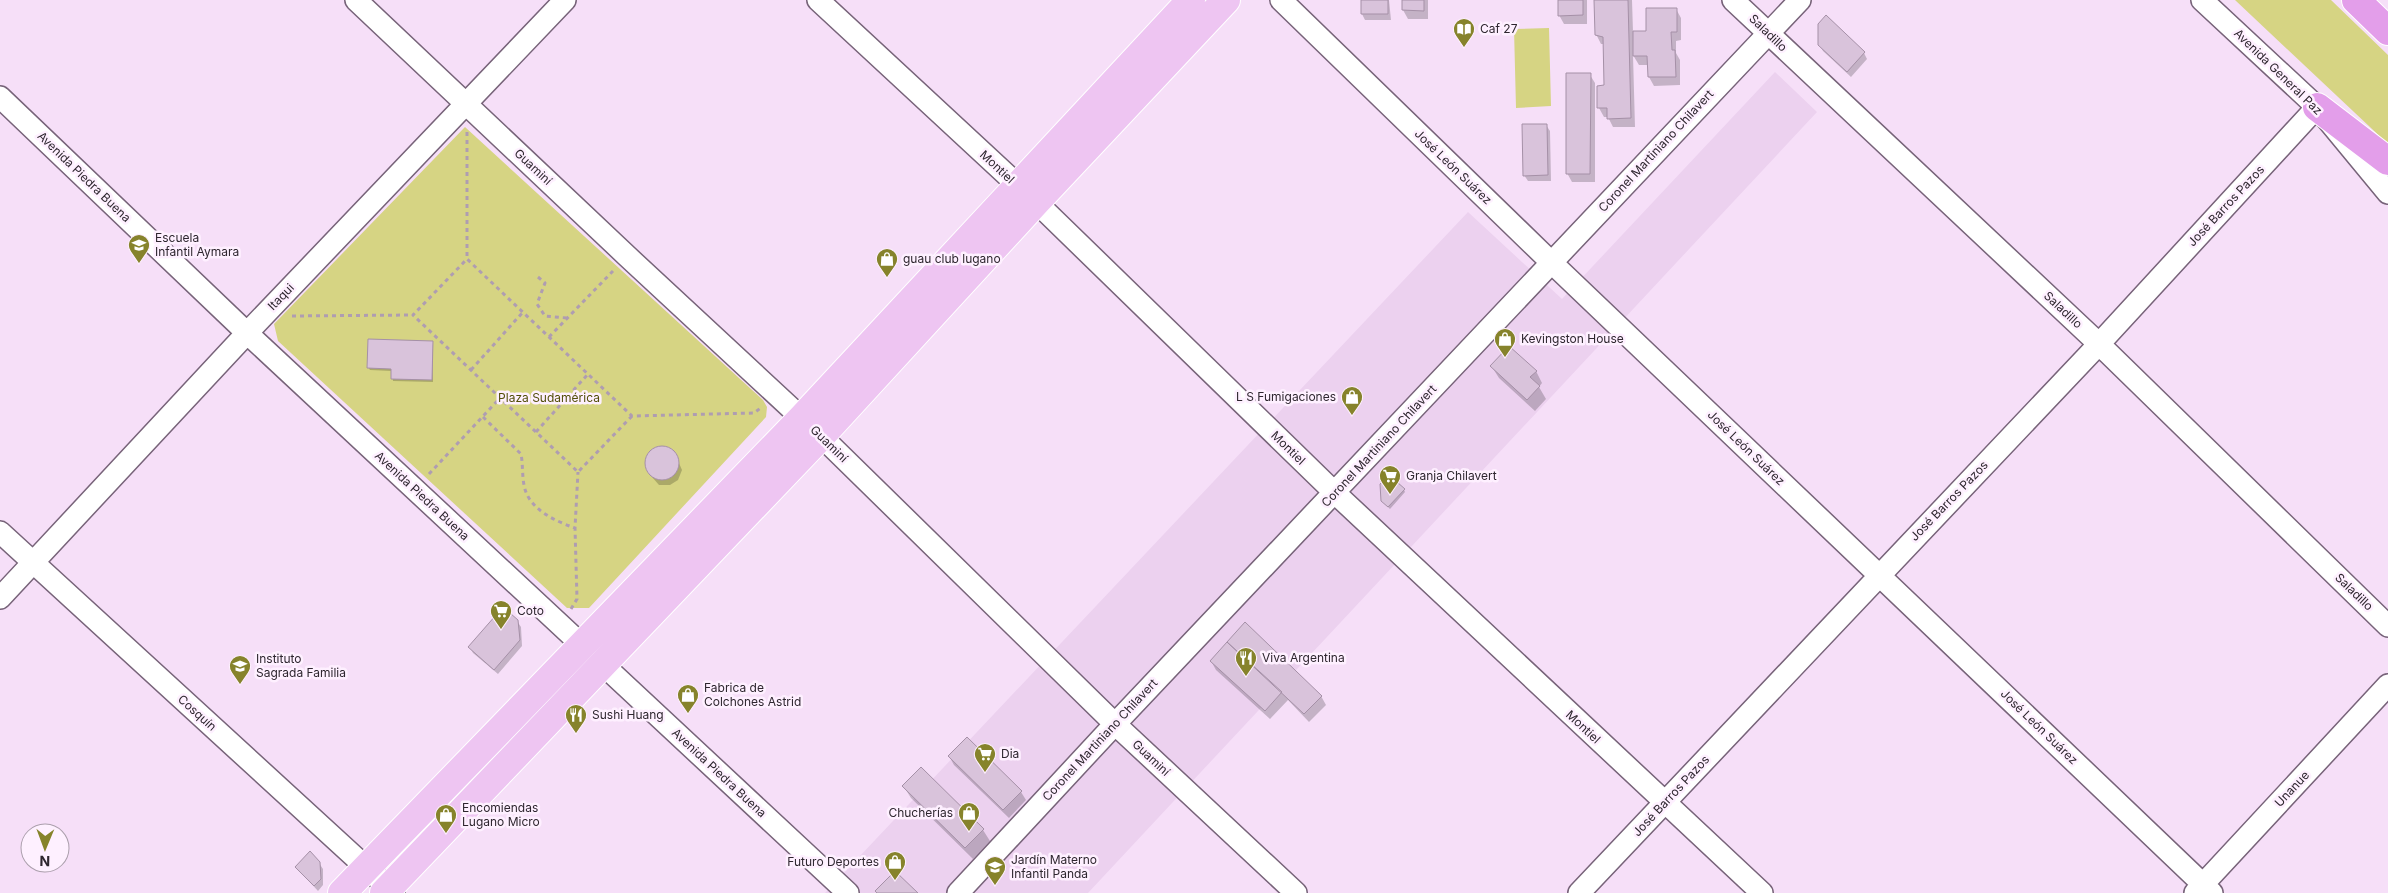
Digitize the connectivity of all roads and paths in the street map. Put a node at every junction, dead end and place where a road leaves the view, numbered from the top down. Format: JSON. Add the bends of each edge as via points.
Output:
{"nodes":[{"id":1,"x":356,"y":0,"type":"edge"},
{"id":2,"x":565,"y":0,"type":"edge"},
{"id":3,"x":818,"y":0,"type":"edge"},
{"id":4,"x":1191,"y":0,"type":"edge"},
{"id":5,"x":1226,"y":0,"type":"edge"},
{"id":6,"x":1281,"y":0,"type":"edge"},
{"id":7,"x":1733,"y":0,"type":"edge"},
{"id":8,"x":1800,"y":0,"type":"edge"},
{"id":9,"x":2202,"y":0,"type":"edge"},
{"id":10,"x":2356,"y":0,"type":"edge"},
{"id":11,"x":2388,"y":30,"type":"edge"},
{"id":12,"x":1767,"y":33,"type":"junction"},
{"id":13,"x":0,"y":97,"type":"edge"},
{"id":14,"x":467,"y":105,"type":"junction"},
{"id":15,"x":2317,"y":107,"type":"junction"},
{"id":16,"x":2388,"y":161,"type":"edge"},
{"id":17,"x":2388,"y":193,"type":"edge"},
{"id":18,"x":1026,"y":194,"type":"junction"},
{"id":19,"x":627,"y":256,"type":"junction"},
{"id":20,"x":467,"y":259,"type":"junction"},
{"id":21,"x":1552,"y":263,"type":"junction"},
{"id":22,"x":538,"y":277,"type":"dead end"},
{"id":23,"x":522,"y":312,"type":"junction"},
{"id":24,"x":263,"y":316,"type":"junction"},
{"id":25,"x":413,"y":316,"type":"junction"},
{"id":26,"x":567,"y":318,"type":"junction"},
{"id":27,"x":247,"y":332,"type":"junction"},
{"id":28,"x":550,"y":338,"type":"junction"},
{"id":29,"x":2099,"y":344,"type":"junction"},
{"id":30,"x":471,"y":370,"type":"junction"},
{"id":31,"x":588,"y":374,"type":"junction"},
{"id":32,"x":776,"y":394,"type":"junction"},
{"id":33,"x":500,"y":398,"type":"junction"},
{"id":34,"x":483,"y":416,"type":"junction"},
{"id":35,"x":632,"y":416,"type":"junction"},
{"id":36,"x":812,"y":427,"type":"junction"},
{"id":37,"x":536,"y":432,"type":"junction"},
{"id":38,"x":578,"y":472,"type":"junction"},
{"id":39,"x":415,"y":490,"type":"junction"},
{"id":40,"x":1335,"y":493,"type":"junction"},
{"id":41,"x":575,"y":528,"type":"junction"},
{"id":42,"x":0,"y":532,"type":"edge"},
{"id":43,"x":32,"y":563,"type":"junction"},
{"id":44,"x":1879,"y":575,"type":"junction"},
{"id":45,"x":0,"y":598,"type":"edge"},
{"id":46,"x":561,"y":625,"type":"junction"},
{"id":47,"x":2388,"y":626,"type":"edge"},
{"id":48,"x":582,"y":646,"type":"junction"},
{"id":49,"x":603,"y":665,"type":"junction"},
{"id":50,"x":2388,"y":686,"type":"edge"},
{"id":51,"x":1115,"y":724,"type":"junction"},
{"id":52,"x":1664,"y":804,"type":"junction"},
{"id":53,"x":366,"y":868,"type":"junction"},
{"id":54,"x":2204,"y":890,"type":"edge"},
{"id":55,"x":389,"y":891,"type":"edge"},
{"id":56,"x":342,"y":893,"type":"edge"},
{"id":57,"x":848,"y":893,"type":"edge"},
{"id":58,"x":958,"y":893,"type":"edge"},
{"id":59,"x":1296,"y":893,"type":"edge"},
{"id":60,"x":1579,"y":893,"type":"edge"},
{"id":61,"x":1762,"y":893,"type":"edge"}],
"edges":[{"from":1,"to":14,"type":"street","name":"Guaminí"},
{"from":2,"to":14,"type":"street","name":"Itaqui"},
{"from":3,"to":18,"type":"street","name":"Montiel"},
{"from":4,"to":18,"type":"main road"},
{"from":5,"to":18,"type":"main road"},
{"from":6,"to":21,"type":"street","name":"José León Suárez"},
{"from":7,"to":12,"type":"street","name":"Saladillo"},
{"from":8,"to":12,"type":"street","name":"Coronel Martiniano Chilavert"},
{"from":9,"to":15,"type":"street","name":"Avenida General Paz"},
{"from":10,"to":11,"type":"highway"},
{"from":12,"to":21,"type":"street","name":"Coronel Martiniano Chilavert"},
{"from":12,"to":29,"type":"street","name":"Saladillo"},
{"from":13,"to":27,"type":"street","name":"Avenida Piedra Buena"},
{"from":14,"to":19,"type":"street","name":"Guaminí"},
{"from":14,"to":20,"type":"path"},
{"from":14,"to":24,"type":"street","name":"Itaqui"},
{"from":15,"to":16,"type":"highway"},
{"from":15,"to":17,"type":"street","name":"Avenida General Paz"},
{"from":15,"to":29,"type":"street","name":"José Barros Pazos"},
{"from":18,"to":36,"type":"main road"},
{"from":18,"to":40,"type":"street","name":"Montiel"},
{"from":19,"to":26,"type":"path"},
{"from":19,"to":32,"type":"street","name":"Guaminí"},
{"from":20,"to":23,"type":"path"},
{"from":20,"to":25,"type":"path"},
{"from":21,"to":40,"type":"street","name":"Coronel Martiniano Chilavert"},
{"from":21,"to":44,"type":"street","name":"José León Suárez"},
{"from":22,"to":26,"type":"path","via":[[545,282],[537,304],[541,311],[545,316]]},
{"from":23,"to":28,"type":"path"},
{"from":23,"to":30,"type":"path"},
{"from":24,"to":25,"type":"path"},
{"from":24,"to":27,"type":"street","name":"Itaqui"},
{"from":25,"to":30,"type":"path"},
{"from":26,"to":28,"type":"path"},
{"from":27,"to":39,"type":"street","name":"Avenida Piedra Buena"},
{"from":27,"to":43,"type":"street","name":"Itaqui"},
{"from":28,"to":31,"type":"path"},
{"from":29,"to":44,"type":"street","name":"José Barros Pazos"},
{"from":29,"to":47,"type":"street","name":"Saladillo"},
{"from":30,"to":33,"type":"path"},
{"from":31,"to":35,"type":"path"},
{"from":31,"to":37,"type":"path"},
{"from":32,"to":35,"type":"path","via":[[754,414]]},
{"from":32,"to":36,"type":"street","name":"Guaminí"},
{"from":33,"to":34,"type":"path"},
{"from":33,"to":37,"type":"path"},
{"from":34,"to":39,"type":"path"},
{"from":34,"to":41,"type":"path","via":[[519,450],[524,486],[537,508]]},
{"from":35,"to":38,"type":"path"},
{"from":36,"to":48,"type":"main road"},
{"from":36,"to":49,"type":"main road"},
{"from":36,"to":51,"type":"street","name":"Guaminí"},
{"from":37,"to":38,"type":"path"},
{"from":38,"to":41,"type":"path"},
{"from":39,"to":46,"type":"street","name":"Avenida Piedra Buena"},
{"from":40,"to":51,"type":"street","name":"Coronel Martiniano Chilavert"},
{"from":40,"to":52,"type":"street","name":"Montiel"},
{"from":41,"to":46,"type":"path","via":[[577,599]]},
{"from":42,"to":43,"type":"street","name":"Cosquín"},
{"from":43,"to":45,"type":"street","name":"Itaqui"},
{"from":43,"to":53,"type":"street","name":"Cosquín"},
{"from":44,"to":52,"type":"street","name":"José Barros Pazos"},
{"from":44,"to":54,"type":"street","name":"José León Suárez"},
{"from":46,"to":48,"type":"street","name":"Avenida Piedra Buena"},
{"from":48,"to":49,"type":"street","name":"Avenida Piedra Buena"},
{"from":48,"to":53,"type":"main road"},
{"from":49,"to":55,"type":"main road"},
{"from":49,"to":57,"type":"street","name":"Avenida Piedra Buena"},
{"from":50,"to":54,"type":"street","name":"Unanue"},
{"from":51,"to":58,"type":"street","name":"Coronel Martiniano Chilavert"},
{"from":51,"to":59,"type":"street","name":"Guaminí"},
{"from":52,"to":60,"type":"street","name":"José Barros Pazos"},
{"from":52,"to":61,"type":"street","name":"Montiel"},
{"from":53,"to":55,"type":"street","name":"Cosquín"},
{"from":53,"to":56,"type":"main road"}]}
